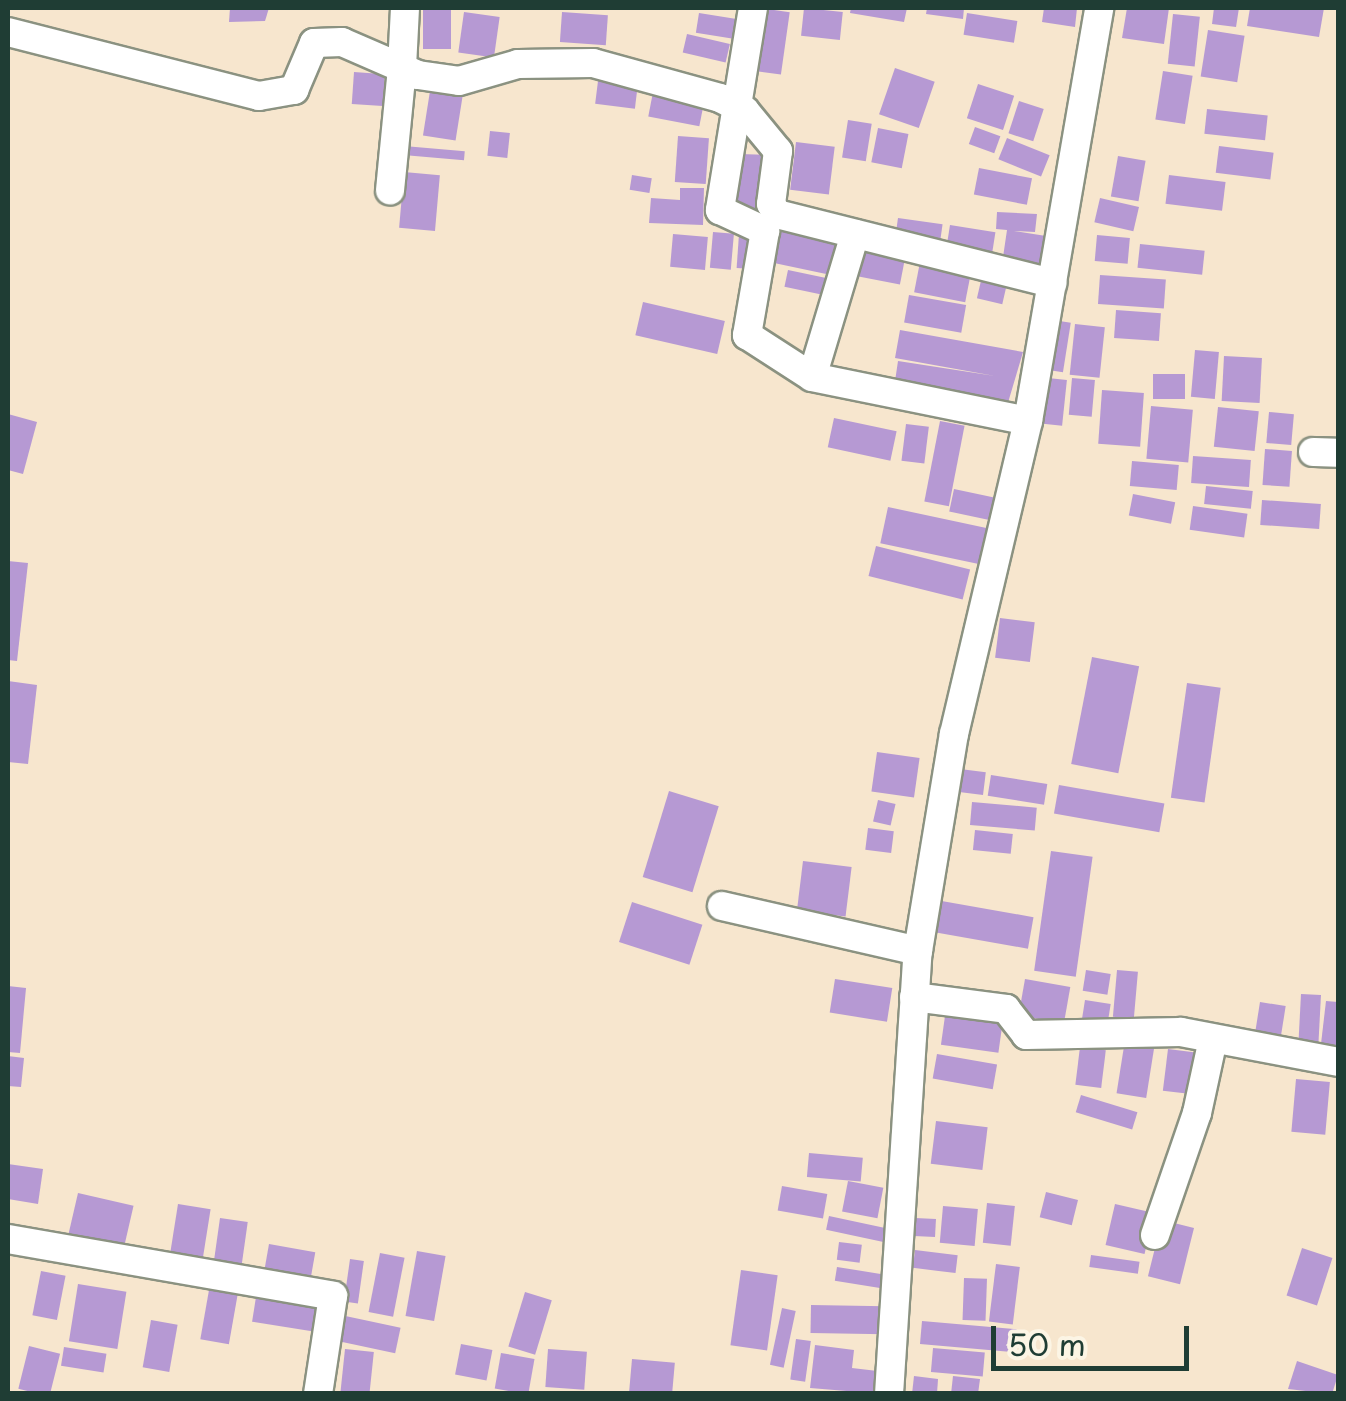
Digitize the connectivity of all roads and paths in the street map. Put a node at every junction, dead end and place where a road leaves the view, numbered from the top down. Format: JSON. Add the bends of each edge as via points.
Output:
{"nodes":[{"id":1,"x":405,"y":8,"type":"edge"},
{"id":2,"x":754,"y":8,"type":"edge"},
{"id":3,"x":1098,"y":8,"type":"edge"},
{"id":4,"x":8,"y":32,"type":"edge"},
{"id":5,"x":402,"y":68,"type":"junction"},
{"id":6,"x":736,"y":104,"type":"junction"},
{"id":7,"x":390,"y":190,"type":"dead end"},
{"id":8,"x":855,"y":234,"type":"junction"},
{"id":9,"x":1052,"y":283,"type":"junction"},
{"id":10,"x":812,"y":376,"type":"junction"},
{"id":11,"x":1028,"y":421,"type":"junction"},
{"id":12,"x":722,"y":906,"type":"dead end"},
{"id":13,"x":918,"y":951,"type":"junction"},
{"id":14,"x":914,"y":997,"type":"junction"},
{"id":15,"x":1213,"y":1039,"type":"junction"},
{"id":16,"x":1338,"y":1062,"type":"edge"},
{"id":17,"x":1154,"y":1235,"type":"dead end"},
{"id":18,"x":8,"y":1240,"type":"edge"},
{"id":19,"x":318,"y":1394,"type":"edge"},
{"id":20,"x":889,"y":1394,"type":"edge"}],
"edges":[{"from":1,"to":5,"type":"street"},
{"from":2,"to":6,"type":"street"},
{"from":3,"to":9,"type":"street"},
{"from":4,"to":5,"type":"street","via":[[260,96],[294,90],[314,43],[329,39]]},
{"from":5,"to":6,"type":"street","via":[[459,81],[518,64],[593,63]]},
{"from":5,"to":7,"type":"street"},
{"from":6,"to":8,"type":"street","via":[[778,151],[773,210]]},
{"from":6,"to":10,"type":"street","via":[[720,210],[765,231],[767,244],[747,335]]},
{"from":8,"to":9,"type":"street"},
{"from":8,"to":10,"type":"street"},
{"from":9,"to":11,"type":"street"},
{"from":10,"to":11,"type":"street","via":[[840,387]]},
{"from":11,"to":13,"type":"street","via":[[954,734]]},
{"from":12,"to":13,"type":"street"},
{"from":13,"to":14,"type":"street"},
{"from":14,"to":15,"type":"street","via":[[1006,1009],[1026,1034],[1138,1030]]},
{"from":14,"to":20,"type":"street"},
{"from":15,"to":16,"type":"street"},
{"from":15,"to":17,"type":"street","via":[[1197,1113]]},
{"from":18,"to":19,"type":"street","via":[[333,1296]]}]}
